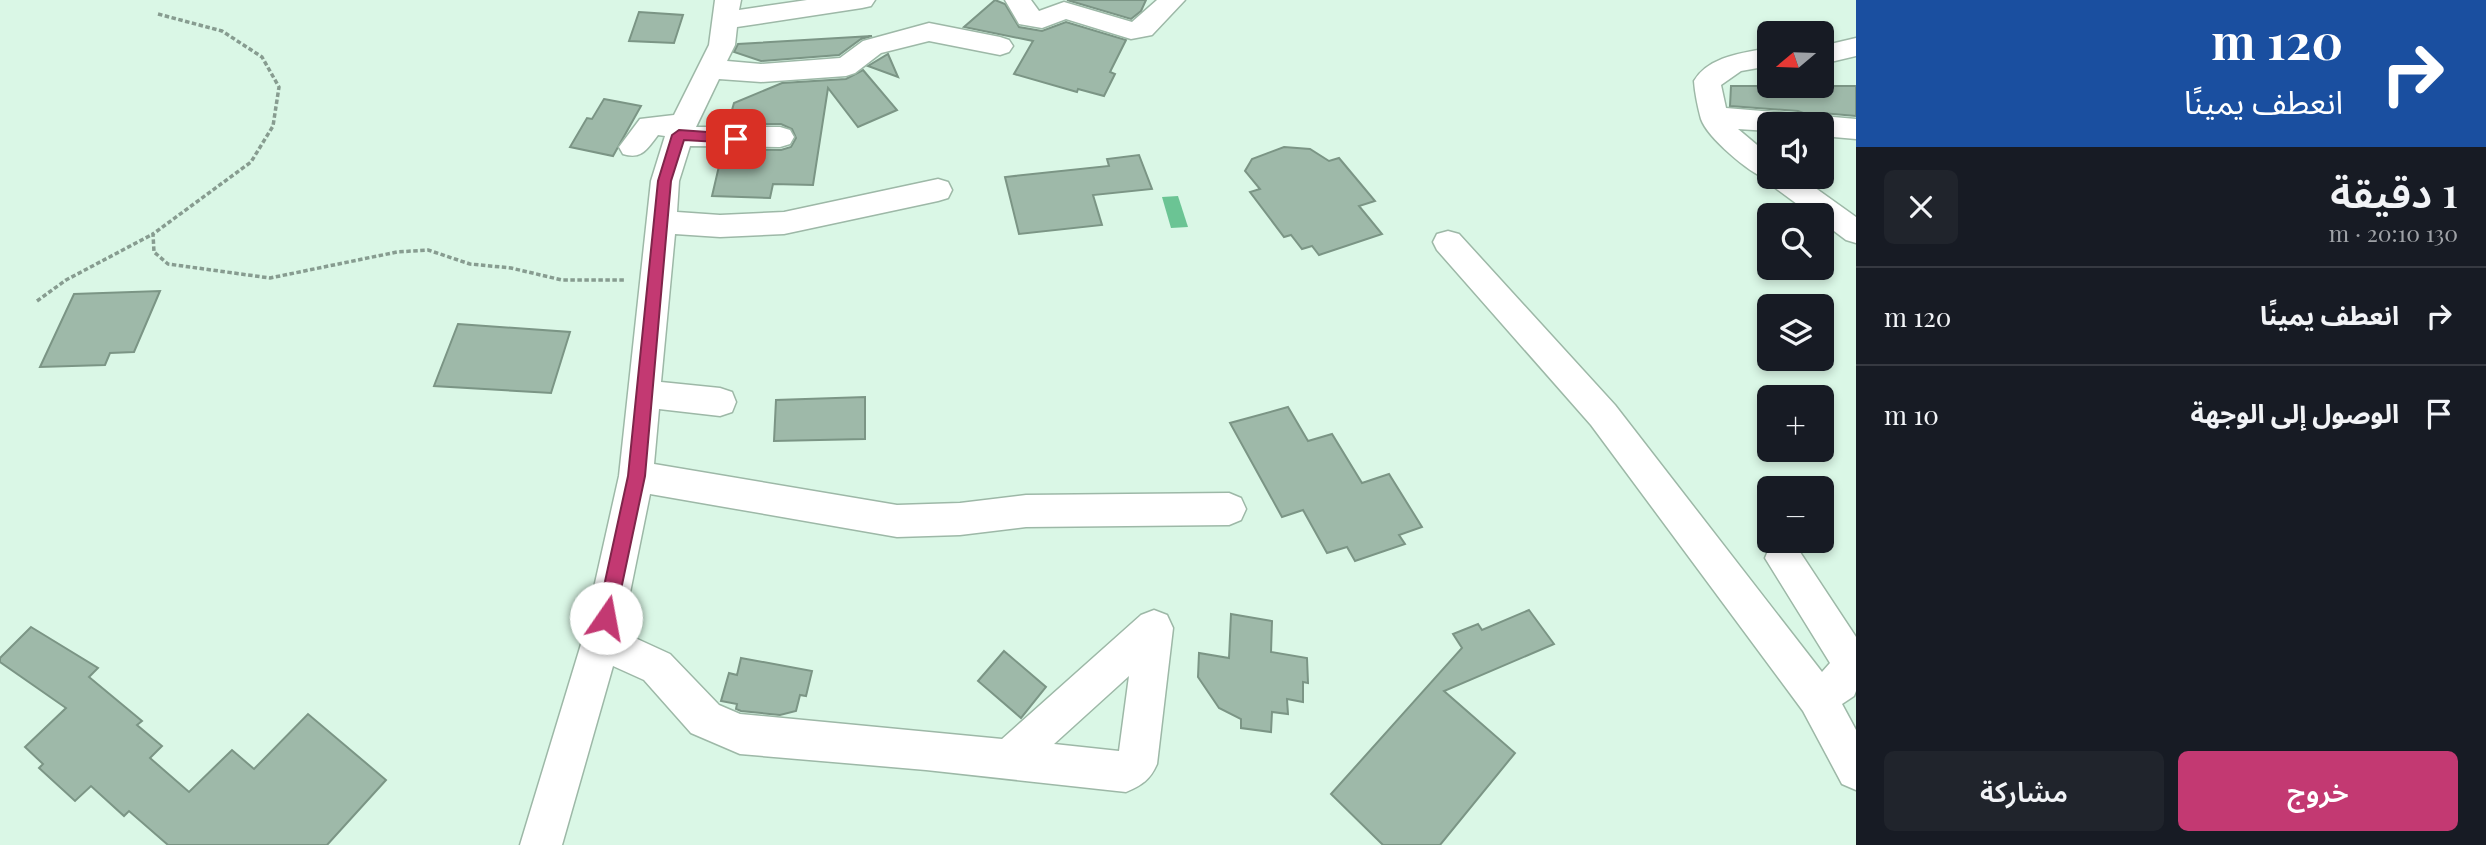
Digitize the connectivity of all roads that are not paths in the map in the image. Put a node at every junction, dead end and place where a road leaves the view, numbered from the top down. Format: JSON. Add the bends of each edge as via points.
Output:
{"nodes":[{"id":1,"x":862,"y":0,"type":"edge"},
{"id":2,"x":1018,"y":0,"type":"edge"},
{"id":3,"x":1172,"y":0,"type":"edge"},
{"id":4,"x":727,"y":10,"type":"edge"},
{"id":5,"x":1000,"y":46,"type":"dead end"},
{"id":6,"x":1856,"y":47,"type":"edge"},
{"id":7,"x":1834,"y":54,"type":"edge"},
{"id":8,"x":1757,"y":59,"type":"edge"},
{"id":9,"x":711,"y":69,"type":"junction"},
{"id":10,"x":1714,"y":117,"type":"junction"},
{"id":11,"x":1757,"y":121,"type":"edge"},
{"id":12,"x":1834,"y":127,"type":"edge"},
{"id":13,"x":1856,"y":129,"type":"edge"},
{"id":14,"x":681,"y":130,"type":"junction"},
{"id":15,"x":780,"y":137,"type":"dead end"},
{"id":16,"x":633,"y":147,"type":"dead end"},
{"id":17,"x":1757,"y":159,"type":"edge"},
{"id":18,"x":1797,"y":189,"type":"edge"},
{"id":19,"x":938,"y":190,"type":"dead end"},
{"id":20,"x":660,"y":222,"type":"junction"},
{"id":21,"x":1856,"y":232,"type":"edge"},
{"id":22,"x":1448,"y":242,"type":"dead end"},
{"id":23,"x":646,"y":394,"type":"junction"},
{"id":24,"x":720,"y":402,"type":"dead end"},
{"id":25,"x":636,"y":476,"type":"junction"},
{"id":26,"x":1229,"y":509,"type":"dead end"},
{"id":27,"x":1783,"y":558,"type":"dead end"},
{"id":28,"x":601,"y":641,"type":"junction"},
{"id":29,"x":1817,"y":697,"type":"junction"},
{"id":30,"x":1009,"y":759,"type":"dead end"},
{"id":31,"x":1856,"y":770,"type":"edge"},
{"id":32,"x":541,"y":845,"type":"edge"}],
"edges":[{"from":1,"to":4,"type":"street"},
{"from":2,"to":3,"type":"street","via":[[1028,18],[1042,20],[1064,10],[1131,31],[1143,29]]},
{"from":4,"to":9,"type":"street","via":[[722,45]]},
{"from":5,"to":9,"type":"street","via":[[929,32],[872,47],[846,67],[761,73]]},
{"from":6,"to":7,"type":"street"},
{"from":8,"to":10,"type":"street","via":[[1733,64],[1707,80]]},
{"from":9,"to":14,"type":"street"},
{"from":10,"to":11,"type":"street"},
{"from":10,"to":17,"type":"street","via":[[1723,132]]},
{"from":12,"to":13,"type":"street"},
{"from":14,"to":15,"type":"street","via":[[709,138]]},
{"from":14,"to":16,"type":"street","via":[[650,126]]},
{"from":14,"to":20,"type":"street","via":[[664,181]]},
{"from":18,"to":21,"type":"street"},
{"from":19,"to":20,"type":"street","via":[[784,223],[720,226]]},
{"from":20,"to":23,"type":"street"},
{"from":22,"to":29,"type":"street","via":[[1604,415]]},
{"from":23,"to":24,"type":"street"},
{"from":23,"to":25,"type":"street"},
{"from":25,"to":26,"type":"street","via":[[897,521],[1026,511]]},
{"from":25,"to":28,"type":"street"},
{"from":27,"to":29,"type":"street","via":[[1850,661],[1840,683]]},
{"from":28,"to":30,"type":"street","via":[[657,667],[705,719],[740,734]]},
{"from":28,"to":32,"type":"street"},
{"from":29,"to":31,"type":"street"}]}
